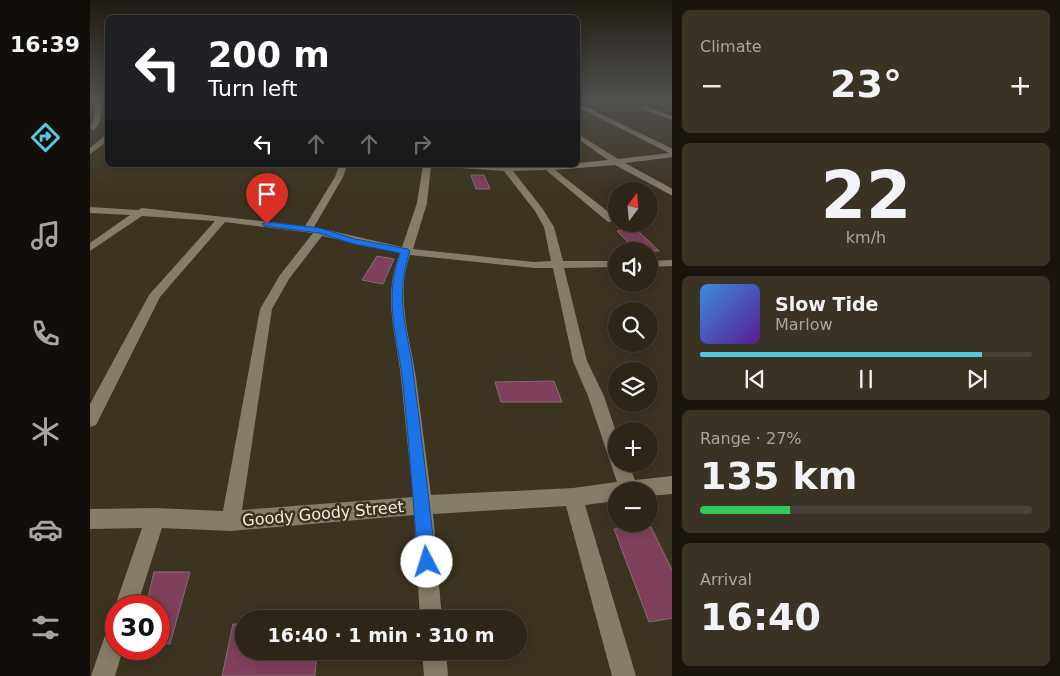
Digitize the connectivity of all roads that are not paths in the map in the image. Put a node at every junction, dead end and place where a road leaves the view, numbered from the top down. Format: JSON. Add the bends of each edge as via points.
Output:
{"nodes":[{"id":1,"x":627,"y":131,"type":"edge"},
{"id":2,"x":580,"y":137,"type":"edge"},
{"id":3,"x":105,"y":140,"type":"edge"},
{"id":4,"x":90,"y":152,"type":"edge"},
{"id":5,"x":672,"y":154,"type":"edge"},
{"id":6,"x":616,"y":162,"type":"junction"},
{"id":7,"x":580,"y":165,"type":"edge"},
{"id":8,"x":343,"y":167,"type":"edge"},
{"id":9,"x":427,"y":167,"type":"edge"},
{"id":10,"x":490,"y":167,"type":"edge"},
{"id":11,"x":559,"y":167,"type":"edge"},
{"id":12,"x":513,"y":168,"type":"edge"},
{"id":13,"x":548,"y":168,"type":"junction"},
{"id":14,"x":672,"y":193,"type":"edge"},
{"id":15,"x":90,"y":210,"type":"edge"},
{"id":16,"x":142,"y":212,"type":"junction"},
{"id":17,"x":608,"y":217,"type":"edge"},
{"id":18,"x":222,"y":219,"type":"junction"},
{"id":19,"x":314,"y":230,"type":"junction"},
{"id":20,"x":90,"y":248,"type":"edge"},
{"id":21,"x":405,"y":251,"type":"junction"},
{"id":22,"x":557,"y":264,"type":"junction"},
{"id":23,"x":608,"y":264,"type":"edge"},
{"id":24,"x":668,"y":264,"type":"edge"},
{"id":25,"x":672,"y":273,"type":"edge"},
{"id":26,"x":90,"y":420,"type":"edge"},
{"id":27,"x":608,"y":432,"type":"edge"},
{"id":28,"x":672,"y":485,"type":"edge"},
{"id":29,"x":658,"y":487,"type":"edge"},
{"id":30,"x":608,"y":493,"type":"edge"},
{"id":31,"x":573,"y":497,"type":"junction"},
{"id":32,"x":422,"y":505,"type":"junction"},
{"id":33,"x":154,"y":518,"type":"junction"},
{"id":34,"x":90,"y":519,"type":"edge"},
{"id":35,"x":231,"y":521,"type":"junction"},
{"id":36,"x":130,"y":595,"type":"edge"},
{"id":37,"x":430,"y":610,"type":"edge"},
{"id":38,"x":108,"y":660,"type":"edge"},
{"id":39,"x":435,"y":660,"type":"edge"},
{"id":40,"x":103,"y":676,"type":"edge"},
{"id":41,"x":436,"y":676,"type":"edge"},
{"id":42,"x":624,"y":676,"type":"edge"}],
"edges":[{"from":1,"to":5,"type":"street"},
{"from":2,"to":6,"type":"street"},
{"from":3,"to":4,"type":"street"},
{"from":5,"to":6,"type":"street"},
{"from":6,"to":7,"type":"street"},
{"from":6,"to":14,"type":"street"},
{"from":8,"to":19,"type":"street"},
{"from":9,"to":21,"type":"street","via":[[422,203]]},
{"from":10,"to":12,"type":"street"},
{"from":11,"to":13,"type":"street"},
{"from":12,"to":13,"type":"street"},
{"from":12,"to":22,"type":"street","via":[[549,227]]},
{"from":13,"to":17,"type":"street"},
{"from":15,"to":16,"type":"street"},
{"from":16,"to":18,"type":"street"},
{"from":16,"to":20,"type":"street"},
{"from":18,"to":19,"type":"street"},
{"from":18,"to":26,"type":"street","via":[[155,296]]},
{"from":19,"to":21,"type":"street"},
{"from":19,"to":35,"type":"street","via":[[266,309]]},
{"from":21,"to":22,"type":"street","via":[[534,265]]},
{"from":21,"to":32,"type":"street","via":[[399,270],[396,308],[408,376]]},
{"from":22,"to":23,"type":"street"},
{"from":22,"to":27,"type":"street","via":[[580,361]]},
{"from":24,"to":25,"type":"street"},
{"from":28,"to":29,"type":"street","name":"Goody Goody Street"},
{"from":30,"to":31,"type":"street","name":"Goody Goody Street"},
{"from":31,"to":32,"type":"street","name":"Goody Goody Street"},
{"from":31,"to":42,"type":"street"},
{"from":32,"to":35,"type":"street","name":"Goody Goody Street"},
{"from":32,"to":37,"type":"street"},
{"from":33,"to":34,"type":"street","name":"Goody Goody Street"},
{"from":33,"to":35,"type":"street","name":"Goody Goody Street"},
{"from":33,"to":36,"type":"street"},
{"from":38,"to":40,"type":"street"},
{"from":39,"to":41,"type":"street"}]}
